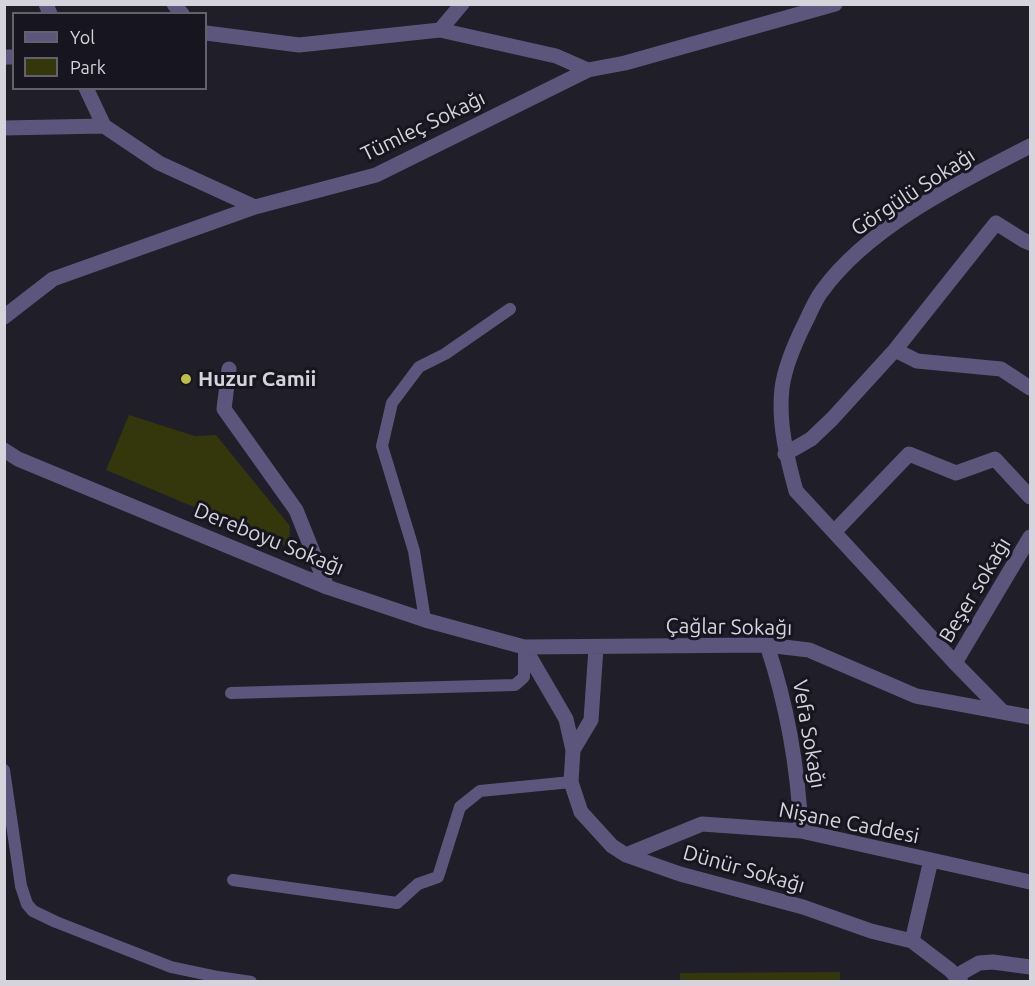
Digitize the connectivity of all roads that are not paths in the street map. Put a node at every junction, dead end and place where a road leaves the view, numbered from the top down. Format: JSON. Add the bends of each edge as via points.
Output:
{"nodes":[{"id":1,"x":462,"y":4,"type":"edge"},
{"id":2,"x":835,"y":4,"type":"edge"},
{"id":3,"x":440,"y":30,"type":"junction"},
{"id":4,"x":207,"y":33,"type":"edge"},
{"id":5,"x":588,"y":70,"type":"junction"},
{"id":6,"x":87,"y":90,"type":"edge"},
{"id":7,"x":104,"y":126,"type":"junction"},
{"id":8,"x":4,"y":128,"type":"edge"},
{"id":9,"x":1030,"y":146,"type":"edge"},
{"id":10,"x":255,"y":207,"type":"junction"},
{"id":11,"x":1030,"y":243,"type":"edge"},
{"id":12,"x":510,"y":309,"type":"dead end"},
{"id":13,"x":4,"y":317,"type":"edge"},
{"id":14,"x":895,"y":350,"type":"junction"},
{"id":15,"x":229,"y":369,"type":"dead end"},
{"id":16,"x":1030,"y":388,"type":"edge"},
{"id":17,"x":4,"y":450,"type":"edge"},
{"id":18,"x":785,"y":454,"type":"junction"},
{"id":19,"x":1030,"y":497,"type":"edge"},
{"id":20,"x":834,"y":532,"type":"junction"},
{"id":21,"x":1030,"y":537,"type":"edge"},
{"id":22,"x":327,"y":587,"type":"junction"},
{"id":23,"x":425,"y":620,"type":"junction"},
{"id":24,"x":767,"y":645,"type":"junction"},
{"id":25,"x":524,"y":647,"type":"junction"},
{"id":26,"x":596,"y":648,"type":"junction"},
{"id":27,"x":955,"y":663,"type":"junction"},
{"id":28,"x":231,"y":693,"type":"dead end"},
{"id":29,"x":1003,"y":712,"type":"junction"},
{"id":30,"x":1030,"y":717,"type":"edge"},
{"id":31,"x":573,"y":750,"type":"junction"},
{"id":32,"x":4,"y":770,"type":"edge"},
{"id":33,"x":571,"y":782,"type":"junction"},
{"id":34,"x":801,"y":831,"type":"junction"},
{"id":35,"x":626,"y":855,"type":"junction"},
{"id":36,"x":931,"y":860,"type":"junction"},
{"id":37,"x":233,"y":880,"type":"dead end"},
{"id":38,"x":1030,"y":882,"type":"edge"},
{"id":39,"x":912,"y":941,"type":"junction"},
{"id":40,"x":1030,"y":967,"type":"edge"},
{"id":41,"x":958,"y":979,"type":"edge"},
{"id":42,"x":251,"y":981,"type":"edge"}],
"edges":[{"from":1,"to":3,"type":"street"},
{"from":2,"to":5,"type":"street","name":"Tümleç Sokağı"},
{"from":3,"to":4,"type":"street","via":[[299,45]]},
{"from":3,"to":5,"type":"street","via":[[556,56]]},
{"from":5,"to":10,"type":"street","name":"Tümleç Sokağı","via":[[376,175]]},
{"from":6,"to":7,"type":"street"},
{"from":7,"to":8,"type":"street"},
{"from":7,"to":10,"type":"street","via":[[159,162]]},
{"from":9,"to":18,"type":"street","name":"Görgülü Sokağı","via":[[958,183],[866,242],[821,291],[795,343],[782,387]]},
{"from":10,"to":13,"type":"street","name":"Tümleç Sokağı","via":[[52,279]]},
{"from":11,"to":14,"type":"street","via":[[996,223]]},
{"from":12,"to":23,"type":"lane","via":[[445,354],[419,367],[392,403],[382,446],[414,551]]},
{"from":14,"to":16,"type":"street","via":[[917,361],[1001,369]]},
{"from":14,"to":18,"type":"street","via":[[811,439]]},
{"from":15,"to":22,"type":"street","via":[[224,409],[296,510]]},
{"from":17,"to":22,"type":"street","name":"Dereboyu Sokağı"},
{"from":18,"to":20,"type":"street","name":"Görgülü Sokağı","via":[[796,491]]},
{"from":19,"to":20,"type":"street","via":[[995,459],[956,473],[909,454]]},
{"from":20,"to":27,"type":"street","name":"Görgülü Sokağı"},
{"from":21,"to":27,"type":"street","name":"Beşer sokağı"},
{"from":22,"to":23,"type":"street","name":"Dereboyu Sokağı"},
{"from":23,"to":25,"type":"street","name":"Dereboyu Sokağı"},
{"from":24,"to":26,"type":"street","name":"Çağlar Sokağı"},
{"from":24,"to":29,"type":"street","name":"Çağlar Sokağı","via":[[809,650],[916,696]]},
{"from":24,"to":34,"type":"street","name":"Vefa Sokağı","via":[[782,687],[799,788]]},
{"from":25,"to":26,"type":"street","name":"Çağlar Sokağı"},
{"from":25,"to":28,"type":"lane","via":[[524,677],[515,685]]},
{"from":25,"to":31,"type":"street","name":"Dünür Sokağı","via":[[566,719]]},
{"from":26,"to":31,"type":"street","name":"Dünür Sokağı","via":[[591,720]]},
{"from":27,"to":29,"type":"street","name":"Görgülü Sokağı"},
{"from":29,"to":30,"type":"street","name":"Çağlar Sokağı"},
{"from":31,"to":33,"type":"street","name":"Dünür Sokağı"},
{"from":32,"to":42,"type":"lane","via":[[21,886],[33,911],[171,967]]},
{"from":33,"to":35,"type":"street","name":"Dünür Sokağı","via":[[580,812]]},
{"from":33,"to":37,"type":"lane","via":[[480,791],[460,807],[438,877],[418,884],[397,903]]},
{"from":34,"to":35,"type":"street","name":"Nişane Caddesi","via":[[702,824]]},
{"from":34,"to":36,"type":"street","name":"Nişane Caddesi"},
{"from":35,"to":39,"type":"street","name":"Dünür Sokağı"},
{"from":36,"to":38,"type":"street","name":"Nişane Caddesi"},
{"from":36,"to":39,"type":"street"},
{"from":39,"to":41,"type":"street","name":"Dünür Sokağı"},
{"from":40,"to":41,"type":"street","via":[[980,963]]}]}
